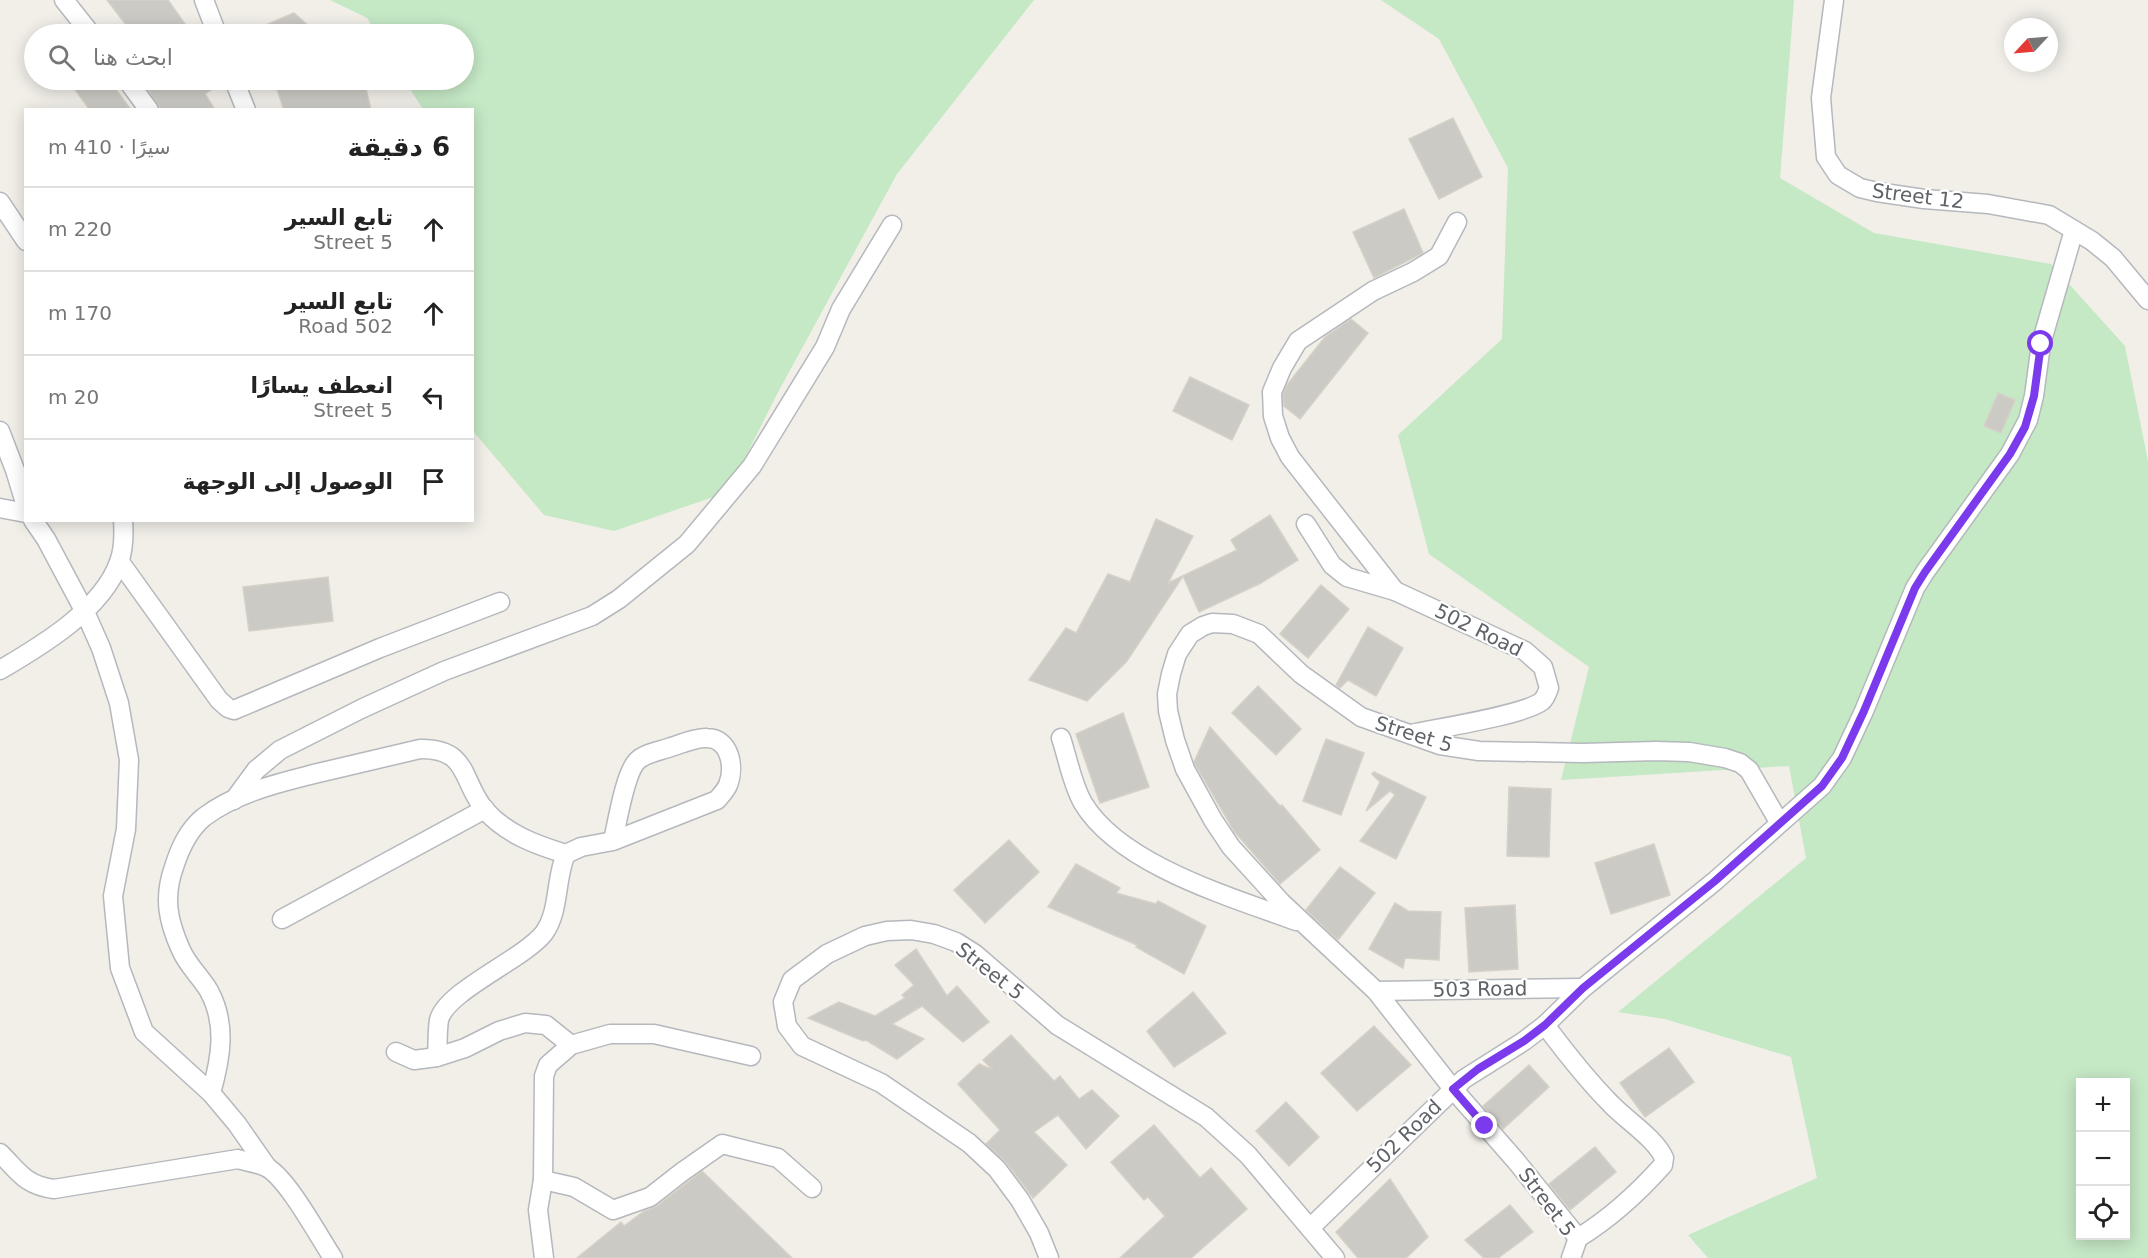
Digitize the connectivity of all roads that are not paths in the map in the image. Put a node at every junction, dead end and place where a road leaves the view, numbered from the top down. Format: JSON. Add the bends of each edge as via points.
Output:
{"nodes":[{"id":1,"x":64,"y":0,"type":"edge"},
{"id":2,"x":204,"y":0,"type":"edge"},
{"id":3,"x":1834,"y":0,"type":"edge"},
{"id":4,"x":83,"y":24,"type":"edge"},
{"id":5,"x":213,"y":24,"type":"edge"},
{"id":6,"x":134,"y":90,"type":"edge"},
{"id":7,"x":238,"y":90,"type":"edge"},
{"id":8,"x":148,"y":108,"type":"edge"},
{"id":9,"x":245,"y":108,"type":"edge"},
{"id":10,"x":0,"y":202,"type":"edge"},
{"id":11,"x":1457,"y":222,"type":"dead end"},
{"id":12,"x":892,"y":225,"type":"dead end"},
{"id":13,"x":2074,"y":230,"type":"junction"},
{"id":14,"x":24,"y":238,"type":"edge"},
{"id":15,"x":2148,"y":300,"type":"edge"},
{"id":16,"x":0,"y":430,"type":"edge"},
{"id":17,"x":24,"y":499,"type":"edge"},
{"id":18,"x":0,"y":508,"type":"edge"},
{"id":19,"x":24,"y":513,"type":"edge"},
{"id":20,"x":34,"y":522,"type":"edge"},
{"id":21,"x":123,"y":522,"type":"edge"},
{"id":22,"x":1306,"y":524,"type":"dead end"},
{"id":23,"x":120,"y":562,"type":"junction"},
{"id":24,"x":1395,"y":591,"type":"junction"},
{"id":25,"x":500,"y":602,"type":"dead end"},
{"id":26,"x":85,"y":612,"type":"junction"},
{"id":27,"x":0,"y":670,"type":"edge"},
{"id":28,"x":1411,"y":734,"type":"junction"},
{"id":29,"x":1061,"y":738,"type":"dead end"},
{"id":30,"x":234,"y":800,"type":"junction"},
{"id":31,"x":485,"y":809,"type":"junction"},
{"id":32,"x":1779,"y":822,"type":"junction"},
{"id":33,"x":613,"y":841,"type":"junction"},
{"id":34,"x":566,"y":854,"type":"junction"},
{"id":35,"x":282,"y":919,"type":"dead end"},
{"id":36,"x":1301,"y":922,"type":"junction"},
{"id":37,"x":1583,"y":988,"type":"junction"},
{"id":38,"x":1376,"y":991,"type":"junction"},
{"id":39,"x":1545,"y":1025,"type":"junction"},
{"id":40,"x":571,"y":1045,"type":"junction"},
{"id":41,"x":396,"y":1052,"type":"dead end"},
{"id":42,"x":751,"y":1056,"type":"dead end"},
{"id":43,"x":437,"y":1057,"type":"junction"},
{"id":44,"x":1453,"y":1089,"type":"junction"},
{"id":45,"x":211,"y":1093,"type":"junction"},
{"id":46,"x":0,"y":1153,"type":"edge"},
{"id":47,"x":267,"y":1167,"type":"junction"},
{"id":48,"x":543,"y":1180,"type":"junction"},
{"id":49,"x":812,"y":1188,"type":"dead end"},
{"id":50,"x":1310,"y":1227,"type":"junction"},
{"id":51,"x":1039,"y":1233,"type":"junction"},
{"id":52,"x":1578,"y":1238,"type":"junction"},
{"id":53,"x":327,"y":1256,"type":"edge"},
{"id":54,"x":544,"y":1258,"type":"edge"},
{"id":55,"x":1048,"y":1258,"type":"edge"},
{"id":56,"x":1064,"y":1258,"type":"edge"},
{"id":57,"x":1335,"y":1258,"type":"edge"},
{"id":58,"x":1571,"y":1258,"type":"edge"}],
"edges":[{"from":1,"to":4,"type":"street"},
{"from":2,"to":5,"type":"street"},
{"from":3,"to":13,"type":"street","name":"Street 12","via":[[1821,99],[1826,157],[1838,175],[1860,188],[1877,192],[2049,214]]},
{"from":6,"to":8,"type":"street"},
{"from":7,"to":9,"type":"street"},
{"from":10,"to":14,"type":"street"},
{"from":11,"to":24,"type":"street","via":[[1439,256],[1373,291],[1298,340],[1272,392],[1273,416],[1290,457]]},
{"from":12,"to":30,"type":"street","via":[[840,309],[825,347],[752,466],[687,544],[592,616],[444,671],[280,750],[256,770]]},
{"from":13,"to":15,"type":"street","name":"Street 12","via":[[2114,258]]},
{"from":13,"to":32,"type":"street","via":[[2044,333],[2025,427],[1915,588],[1842,758],[1810,798]]},
{"from":16,"to":17,"type":"street"},
{"from":18,"to":19,"type":"street"},
{"from":20,"to":26,"type":"street"},
{"from":21,"to":23,"type":"street"},
{"from":22,"to":24,"type":"street","name":"502 Road","via":[[1332,566],[1347,577]]},
{"from":23,"to":25,"type":"street","via":[[219,700],[234,710]]},
{"from":23,"to":26,"type":"street"},
{"from":24,"to":28,"type":"street","name":"502 Road","via":[[1525,651],[1539,662],[1547,677],[1546,695],[1533,706]]},
{"from":26,"to":27,"type":"street"},
{"from":26,"to":45,"type":"street","via":[[119,703],[129,760],[126,829],[113,896],[120,968],[144,1032]]},
{"from":28,"to":32,"type":"street","name":"Street 5","via":[[1440,745],[1479,751],[1656,751],[1725,758],[1749,770]]},
{"from":28,"to":36,"type":"street","name":"Street 5","via":[[1361,717],[1301,674],[1259,634],[1233,624],[1203,626],[1190,634],[1178,654],[1167,694],[1168,711],[1185,769],[1232,847]]},
{"from":29,"to":36,"type":"street","via":[[1083,803],[1116,840],[1178,875]]},
{"from":30,"to":31,"type":"street","via":[[267,785],[433,748],[451,755],[461,766]]},
{"from":30,"to":45,"type":"street","via":[[204,817],[188,834],[170,877],[167,903],[171,928],[186,961],[218,1011],[219,1063]]},
{"from":31,"to":34,"type":"street","via":[[517,835]]},
{"from":31,"to":35,"type":"street"},
{"from":32,"to":37,"type":"street","name":"502 Road","via":[[1715,881]]},
{"from":33,"to":33,"type":"street","via":[[717,800],[728,785],[732,766],[720,742],[706,737],[637,761],[631,770]]},
{"from":33,"to":34,"type":"street"},
{"from":34,"to":43,"type":"street","via":[[560,867],[557,899],[545,932],[456,998],[439,1018]]},
{"from":36,"to":38,"type":"street","name":"Street 5"},
{"from":37,"to":38,"type":"street","name":"503 Road"},
{"from":37,"to":39,"type":"street","name":"502 Road"},
{"from":38,"to":44,"type":"street","name":"Street 5"},
{"from":39,"to":44,"type":"street","name":"502 Road"},
{"from":39,"to":52,"type":"street","via":[[1580,1070],[1664,1158],[1663,1165],[1624,1205]]},
{"from":40,"to":42,"type":"street","via":[[610,1034],[654,1034]]},
{"from":40,"to":43,"type":"street","via":[[546,1025],[525,1023]]},
{"from":40,"to":48,"type":"street","via":[[548,1065],[544,1076]]},
{"from":41,"to":43,"type":"street","via":[[414,1060]]},
{"from":44,"to":50,"type":"street","name":"502 Road"},
{"from":44,"to":52,"type":"street","name":"Street 5"},
{"from":45,"to":47,"type":"street"},
{"from":46,"to":47,"type":"street","via":[[26,1179],[39,1187],[54,1189],[238,1159]]},
{"from":47,"to":53,"type":"street","via":[[291,1194]]},
{"from":48,"to":49,"type":"street","via":[[574,1186],[613,1210],[651,1197],[722,1144],[778,1158]]},
{"from":48,"to":54,"type":"street","via":[[538,1210]]},
{"from":50,"to":51,"type":"street","name":"Street 5","via":[[1248,1155],[1206,1117],[1057,1025],[956,942],[911,930],[865,936],[827,954],[792,980],[783,1002],[787,1026],[802,1046],[881,1083],[969,1143],[997,1169]]},
{"from":50,"to":57,"type":"street","name":"Street 5"},
{"from":51,"to":55,"type":"street","name":"Street 5"},
{"from":51,"to":56,"type":"street"},
{"from":52,"to":58,"type":"street","name":"Street 5"}]}
